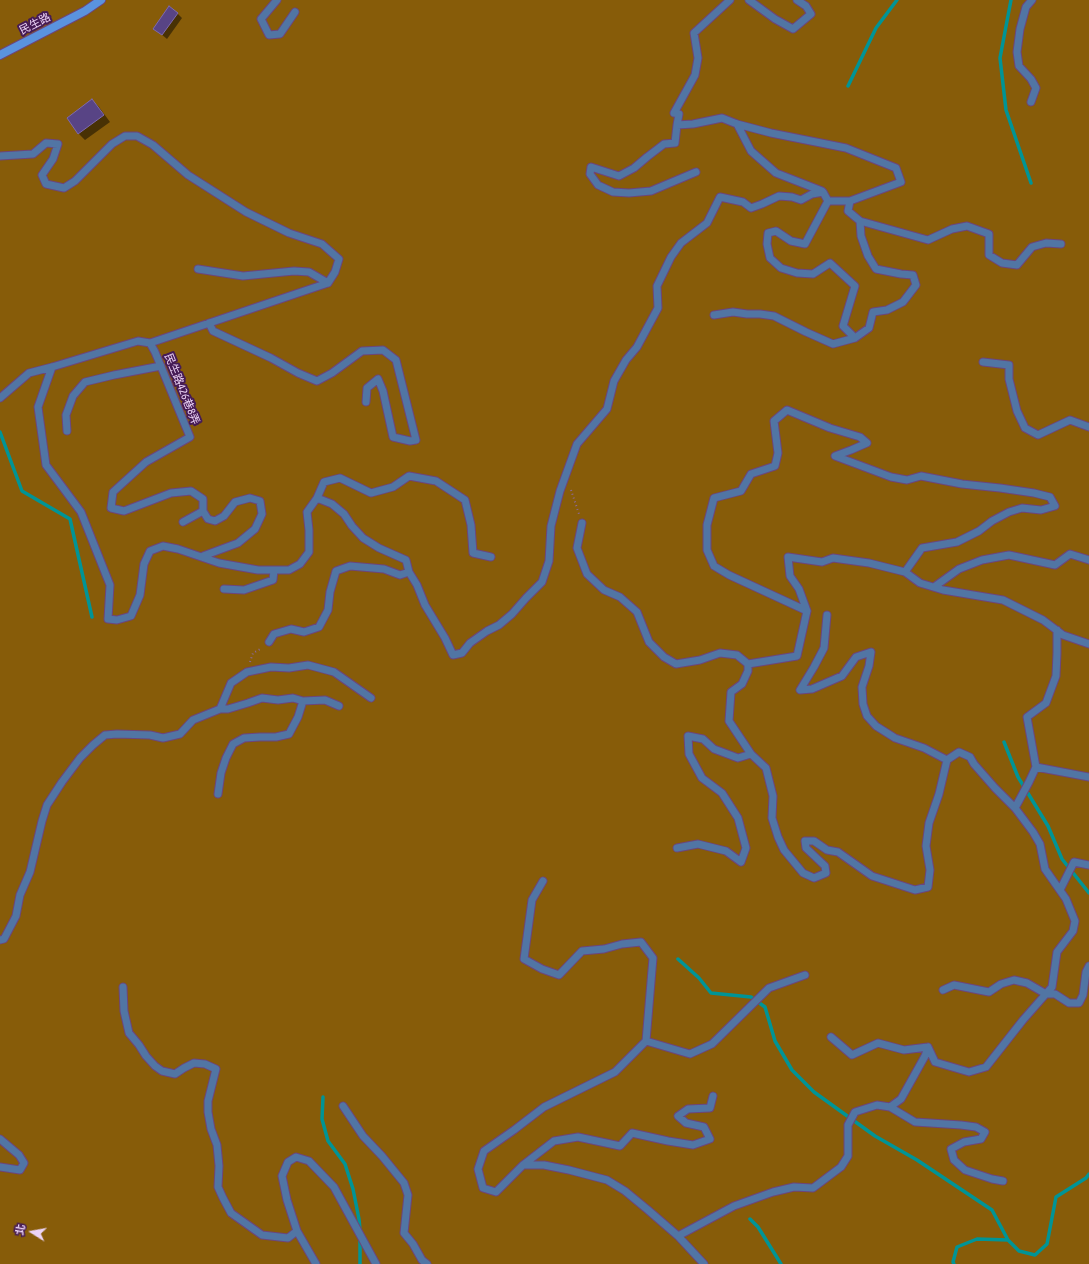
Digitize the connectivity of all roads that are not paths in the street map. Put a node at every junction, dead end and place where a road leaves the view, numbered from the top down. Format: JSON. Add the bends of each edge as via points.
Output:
{"nodes":[{"id":1,"x":101,"y":0,"type":"edge"},
{"id":2,"x":277,"y":0,"type":"edge"},
{"id":3,"x":730,"y":0,"type":"edge"},
{"id":4,"x":749,"y":0,"type":"edge"},
{"id":5,"x":797,"y":0,"type":"edge"},
{"id":6,"x":1032,"y":0,"type":"edge"},
{"id":7,"x":295,"y":12,"type":"dead end"},
{"id":8,"x":0,"y":55,"type":"edge"},
{"id":9,"x":1031,"y":102,"type":"dead end"},
{"id":10,"x":737,"y":124,"type":"junction"},
{"id":11,"x":677,"y":125,"type":"junction"},
{"id":12,"x":0,"y":156,"type":"edge"},
{"id":13,"x":696,"y":172,"type":"dead end"},
{"id":14,"x":823,"y":192,"type":"junction"},
{"id":15,"x":828,"y":201,"type":"junction"},
{"id":16,"x":850,"y":201,"type":"junction"},
{"id":17,"x":860,"y":221,"type":"junction"},
{"id":18,"x":1061,"y":244,"type":"dead end"},
{"id":19,"x":198,"y":268,"type":"dead end"},
{"id":20,"x":328,"y":283,"type":"junction"},
{"id":21,"x":714,"y":314,"type":"dead end"},
{"id":22,"x":209,"y":323,"type":"junction"},
{"id":23,"x":855,"y":338,"type":"junction"},
{"id":24,"x":150,"y":343,"type":"junction"},
{"id":25,"x":983,"y":362,"type":"dead end"},
{"id":26,"x":161,"y":366,"type":"junction"},
{"id":27,"x":52,"y":367,"type":"junction"},
{"id":28,"x":0,"y":398,"type":"edge"},
{"id":29,"x":366,"y":402,"type":"dead end"},
{"id":30,"x":1089,"y":428,"type":"edge"},
{"id":31,"x":67,"y":431,"type":"dead end"},
{"id":32,"x":317,"y":498,"type":"junction"},
{"id":33,"x":203,"y":510,"type":"junction"},
{"id":34,"x":183,"y":522,"type":"dead end"},
{"id":35,"x":582,"y":523,"type":"road end"},
{"id":36,"x":203,"y":556,"type":"junction"},
{"id":37,"x":491,"y":557,"type":"dead end"},
{"id":38,"x":1089,"y":560,"type":"edge"},
{"id":39,"x":274,"y":570,"type":"junction"},
{"id":40,"x":409,"y":572,"type":"junction"},
{"id":41,"x":905,"y":572,"type":"junction"},
{"id":42,"x":934,"y":587,"type":"junction"},
{"id":43,"x":224,"y":589,"type":"dead end"},
{"id":44,"x":806,"y":611,"type":"junction"},
{"id":45,"x":828,"y":615,"type":"dead end"},
{"id":46,"x":1056,"y":630,"type":"junction"},
{"id":47,"x":269,"y":642,"type":"road end"},
{"id":48,"x":1089,"y":644,"type":"edge"},
{"id":49,"x":748,"y":664,"type":"junction"},
{"id":50,"x":371,"y":698,"type":"dead end"},
{"id":51,"x":303,"y":701,"type":"junction"},
{"id":52,"x":340,"y":706,"type":"dead end"},
{"id":53,"x":220,"y":709,"type":"junction"},
{"id":54,"x":751,"y":754,"type":"junction"},
{"id":55,"x":947,"y":760,"type":"junction"},
{"id":56,"x":1036,"y":767,"type":"junction"},
{"id":57,"x":1089,"y":777,"type":"edge"},
{"id":58,"x":218,"y":794,"type":"dead end"},
{"id":59,"x":1015,"y":808,"type":"junction"},
{"id":60,"x":677,"y":848,"type":"dead end"},
{"id":61,"x":1089,"y":865,"type":"edge"},
{"id":62,"x":543,"y":881,"type":"dead end"},
{"id":63,"x":1060,"y":890,"type":"junction"},
{"id":64,"x":0,"y":940,"type":"edge"},
{"id":65,"x":1089,"y":966,"type":"edge"},
{"id":66,"x":806,"y":975,"type":"dead end"},
{"id":67,"x":123,"y":987,"type":"dead end"},
{"id":68,"x":943,"y":990,"type":"dead end"},
{"id":69,"x":1046,"y":994,"type":"junction"},
{"id":70,"x":831,"y":1037,"type":"dead end"},
{"id":71,"x":646,"y":1041,"type":"junction"},
{"id":72,"x":928,"y":1047,"type":"junction"},
{"id":73,"x":713,"y":1096,"type":"dead end"},
{"id":74,"x":343,"y":1106,"type":"dead end"},
{"id":75,"x":890,"y":1107,"type":"junction"},
{"id":76,"x":0,"y":1139,"type":"edge"},
{"id":77,"x":523,"y":1165,"type":"junction"},
{"id":78,"x":0,"y":1167,"type":"edge"},
{"id":79,"x":1003,"y":1180,"type":"dead end"},
{"id":80,"x":297,"y":1232,"type":"junction"},
{"id":81,"x":678,"y":1236,"type":"junction"},
{"id":82,"x":316,"y":1264,"type":"edge"},
{"id":83,"x":376,"y":1264,"type":"edge"},
{"id":84,"x":427,"y":1264,"type":"edge"},
{"id":85,"x":704,"y":1264,"type":"edge"}],
"edges":[{"from":1,"to":8,"type":"street","name":"民生路","via":[[85,11]]},
{"from":2,"to":7,"type":"lane","via":[[261,19],[269,35],[280,34]]},
{"from":3,"to":11,"type":"lane","via":[[694,33],[698,58],[695,75],[674,113],[679,114]]},
{"from":4,"to":5,"type":"lane","via":[[793,29],[811,14],[806,6]]},
{"from":6,"to":9,"type":"lane","via":[[1026,7],[1017,52],[1019,66],[1036,88]]},
{"from":10,"to":11,"type":"lane","via":[[722,118]]},
{"from":10,"to":14,"type":"lane","via":[[751,151],[776,173]]},
{"from":10,"to":16,"type":"lane","via":[[846,148],[896,168],[901,182]]},
{"from":11,"to":13,"type":"lane","via":[[675,143],[664,144],[634,168],[619,176],[591,167],[590,174],[598,184],[613,192],[629,193],[651,191]]},
{"from":12,"to":20,"type":"lane","via":[[33,154],[46,143],[58,144],[53,159],[42,175],[46,184],[64,188],[75,181],[112,144],[125,136],[137,136],[153,145],[188,175],[246,212],[289,233],[322,244],[339,260],[336,272]]},
{"from":14,"to":15,"type":"lane"},
{"from":14,"to":40,"type":"lane","via":[[801,200],[792,196],[779,196],[751,208],[743,202],[720,197],[707,223],[681,242],[657,286],[658,308],[614,381],[607,409],[577,444],[551,526],[549,561],[542,582],[512,614],[470,643],[462,653],[453,655]]},
{"from":15,"to":16,"type":"lane"},
{"from":15,"to":23,"type":"lane","via":[[805,244],[791,241],[776,231],[768,233],[767,244],[770,258],[781,268],[813,274],[830,263],[855,286],[843,326]]},
{"from":16,"to":17,"type":"lane","via":[[848,211]]},
{"from":17,"to":18,"type":"lane","via":[[928,240],[952,229],[967,226],[989,234],[989,255],[1002,263],[1017,265],[1032,247],[1046,243]]},
{"from":17,"to":23,"type":"lane","via":[[861,236],[876,270],[913,275],[916,285],[903,302],[887,310],[873,312],[869,328]]},
{"from":19,"to":20,"type":"lane","via":[[243,276],[309,272]]},
{"from":20,"to":22,"type":"lane"},
{"from":21,"to":23,"type":"lane","via":[[733,312],[774,316],[833,344]]},
{"from":22,"to":24,"type":"lane"},
{"from":22,"to":29,"type":"lane","via":[[213,331],[317,381],[362,352],[383,350],[396,360],[416,440],[393,437],[378,379],[367,388]]},
{"from":24,"to":26,"type":"lane","name":"民生路426巷8弄"},
{"from":24,"to":27,"type":"lane","via":[[138,341]]},
{"from":25,"to":30,"type":"lane","via":[[1009,365],[1009,379],[1017,411],[1026,428],[1038,435],[1070,420]]},
{"from":26,"to":31,"type":"lane","via":[[85,382],[73,396],[66,415]]},
{"from":26,"to":33,"type":"lane","name":"民生路426巷8弄","via":[[190,437],[146,462],[112,492],[111,508],[124,512],[170,493],[191,491],[203,499]]},
{"from":27,"to":28,"type":"lane","via":[[29,373]]},
{"from":27,"to":36,"type":"lane","via":[[38,407],[46,465],[81,512],[110,585],[108,618],[117,620],[131,616],[140,595],[144,564],[150,551],[163,546]]},
{"from":32,"to":37,"type":"lane","via":[[324,482],[340,478],[371,493],[393,487],[409,476],[436,481],[466,500],[473,553]]},
{"from":32,"to":39,"type":"lane","via":[[308,512],[309,552],[300,564],[289,570]]},
{"from":32,"to":40,"type":"lane","via":[[332,504],[344,514],[363,538],[406,560]]},
{"from":33,"to":34,"type":"lane"},
{"from":33,"to":36,"type":"lane","via":[[208,519],[215,521],[224,516],[235,502],[250,498],[260,501],[262,514],[255,529],[238,543]]},
{"from":35,"to":49,"type":"lane","via":[[577,548],[587,574],[604,590],[620,597],[637,612],[649,642],[664,657],[676,664],[720,653],[737,655]]},
{"from":36,"to":39,"type":"lane","via":[[239,568]]},
{"from":38,"to":42,"type":"lane","via":[[1070,554],[1055,565],[1009,555],[982,560],[959,569]]},
{"from":39,"to":43,"type":"lane","via":[[272,580],[244,590]]},
{"from":40,"to":47,"type":"lane","via":[[400,575],[384,569],[350,566],[336,572],[328,610],[319,626],[304,632],[291,629],[274,634]]},
{"from":41,"to":42,"type":"lane","via":[[920,583]]},
{"from":41,"to":44,"type":"lane","via":[[833,558],[822,562],[788,557],[790,576],[799,589]]},
{"from":41,"to":44,"type":"lane","via":[[922,548],[957,542],[1009,512],[1022,508],[1041,510],[1055,506],[1050,497],[1034,493],[921,476],[907,480],[891,477],[835,456],[867,443],[860,437],[787,410],[774,421],[778,453],[775,466],[751,474],[741,491],[714,498],[707,525],[707,550],[714,566]]},
{"from":42,"to":46,"type":"lane","via":[[1003,600],[1043,620]]},
{"from":44,"to":49,"type":"lane","via":[[797,656]]},
{"from":45,"to":55,"type":"lane","via":[[824,648],[800,690],[812,689],[842,676],[856,657],[871,652],[862,687],[867,716],[876,726],[895,738],[924,748]]},
{"from":46,"to":48,"type":"lane"},
{"from":46,"to":56,"type":"lane","via":[[1056,676],[1046,703],[1027,717]]},
{"from":49,"to":54,"type":"lane","via":[[748,671],[742,684],[731,692],[729,721]]},
{"from":50,"to":53,"type":"lane","via":[[334,672],[308,666],[271,667],[247,672],[231,683]]},
{"from":51,"to":52,"type":"lane","via":[[325,700]]},
{"from":51,"to":53,"type":"lane","via":[[293,698],[262,698],[228,709]]},
{"from":51,"to":58,"type":"lane","via":[[289,734],[244,738],[233,744],[221,774]]},
{"from":53,"to":64,"type":"lane","via":[[193,720],[180,734],[163,738],[150,734],[105,735],[80,758],[48,805],[16,916],[4,939]]},
{"from":54,"to":55,"type":"lane","via":[[766,768],[773,796],[772,818],[778,837],[784,850],[803,873],[814,878],[826,873],[825,866],[806,848],[806,841],[814,841],[827,850],[838,852],[872,876],[915,890],[928,887],[930,870],[926,846],[929,823]]},
{"from":54,"to":60,"type":"lane","via":[[738,758],[714,749],[703,739],[688,736],[689,754],[702,778],[722,794],[738,818],[746,848],[741,862],[726,851],[698,844]]},
{"from":55,"to":59,"type":"lane","via":[[959,752],[970,757]]},
{"from":56,"to":57,"type":"lane"},
{"from":56,"to":59,"type":"lane"},
{"from":59,"to":63,"type":"lane","via":[[1034,832],[1040,844],[1045,869]]},
{"from":61,"to":63,"type":"lane","via":[[1074,862]]},
{"from":62,"to":71,"type":"lane","via":[[532,900],[524,959],[559,975],[582,952],[642,942],[653,958]]},
{"from":63,"to":69,"type":"lane","via":[[1075,921],[1073,931],[1057,952],[1052,987]]},
{"from":65,"to":69,"type":"lane","via":[[1083,995],[1078,1004],[1070,1004],[1055,994]]},
{"from":66,"to":71,"type":"lane","via":[[769,988],[712,1044],[690,1054]]},
{"from":67,"to":80,"type":"lane","via":[[124,1011],[130,1033],[155,1066],[162,1071],[175,1074],[194,1063],[216,1069],[208,1101],[208,1112],[217,1145],[218,1187],[231,1213],[262,1235],[288,1238]]},
{"from":68,"to":69,"type":"lane","via":[[954,985],[989,992],[1001,984],[1014,980],[1027,983]]},
{"from":69,"to":72,"type":"lane","via":[[986,1067],[969,1072],[935,1062]]},
{"from":70,"to":72,"type":"lane","via":[[852,1055],[878,1043],[904,1050]]},
{"from":71,"to":77,"type":"lane","via":[[615,1072],[544,1107],[484,1151],[478,1169],[483,1188],[496,1192]]},
{"from":72,"to":75,"type":"lane","via":[[901,1099]]},
{"from":73,"to":77,"type":"lane","via":[[710,1108],[688,1109],[678,1116],[686,1123],[704,1126],[710,1139],[693,1145],[632,1132],[620,1146],[578,1137],[554,1141]]},
{"from":74,"to":84,"type":"lane","via":[[364,1136],[404,1183],[408,1195],[404,1233]]},
{"from":75,"to":79,"type":"lane","via":[[915,1122],[976,1127],[985,1132],[981,1139],[964,1142],[951,1149],[954,1160],[965,1170]]},
{"from":75,"to":81,"type":"lane","via":[[877,1105],[855,1112],[848,1126],[848,1156],[840,1167],[813,1188],[794,1187],[773,1192],[734,1206]]},
{"from":76,"to":78,"type":"lane","via":[[19,1155],[24,1164],[20,1170]]},
{"from":77,"to":81,"type":"lane","via":[[544,1165],[607,1180],[625,1191]]},
{"from":80,"to":82,"type":"lane"},
{"from":80,"to":83,"type":"lane","via":[[282,1176],[288,1162],[296,1157],[309,1161],[334,1187]]},
{"from":81,"to":85,"type":"lane"}]}
